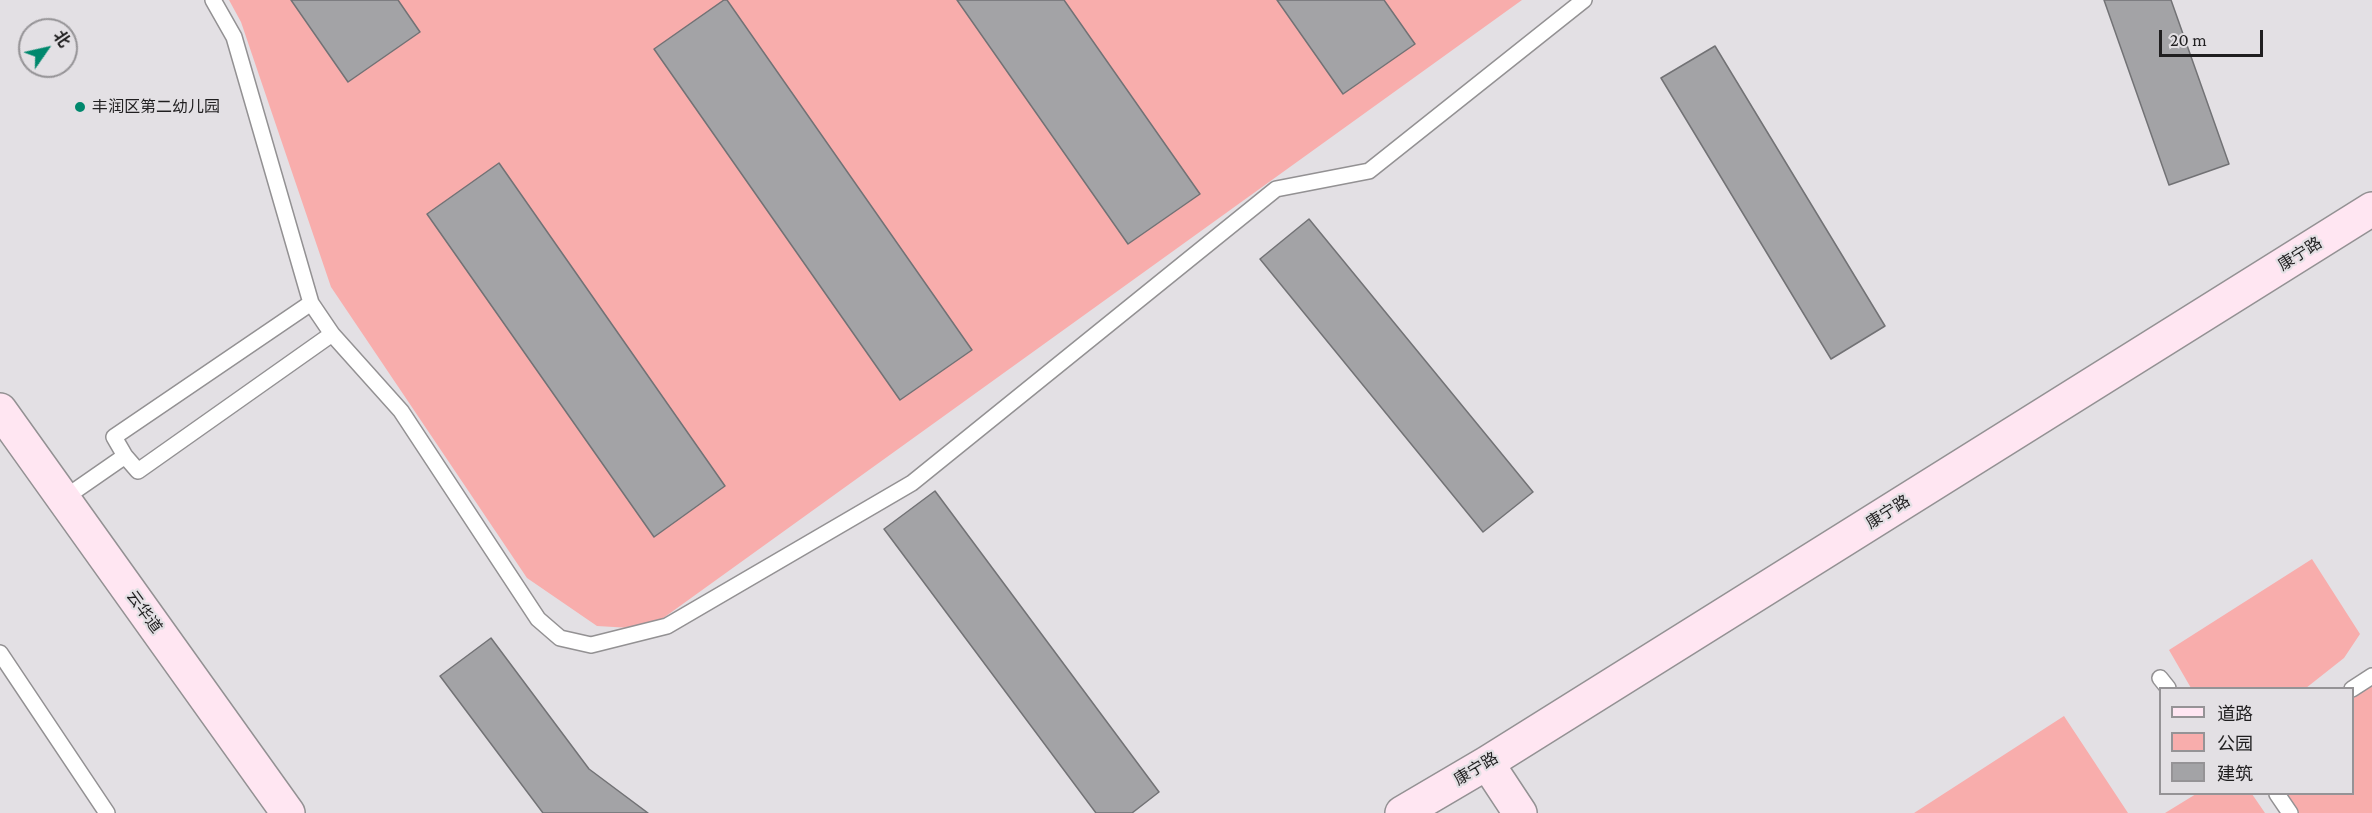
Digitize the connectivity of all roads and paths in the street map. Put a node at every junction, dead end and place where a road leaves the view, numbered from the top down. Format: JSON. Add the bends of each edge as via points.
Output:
{"nodes":[{"id":1,"x":213,"y":0,"type":"edge"},
{"id":2,"x":1584,"y":0,"type":"edge"},
{"id":3,"x":2372,"y":209,"type":"edge"},
{"id":4,"x":311,"y":303,"type":"junction"},
{"id":5,"x":332,"y":334,"type":"junction"},
{"id":6,"x":0,"y":410,"type":"edge"},
{"id":7,"x":124,"y":456,"type":"junction"},
{"id":8,"x":63,"y":499,"type":"junction"},
{"id":9,"x":0,"y":653,"type":"edge"},
{"id":10,"x":2372,"y":676,"type":"edge"},
{"id":11,"x":2354,"y":688,"type":"edge"},
{"id":12,"x":1487,"y":763,"type":"junction"},
{"id":13,"x":2278,"y":795,"type":"edge"},
{"id":14,"x":107,"y":813,"type":"edge"},
{"id":15,"x":288,"y":813,"type":"edge"},
{"id":16,"x":1402,"y":813,"type":"edge"},
{"id":17,"x":1520,"y":813,"type":"edge"},
{"id":18,"x":2290,"y":813,"type":"edge"}],
"edges":[{"from":1,"to":4,"type":"lane","via":[[234,37]]},
{"from":2,"to":5,"type":"lane","via":[[1369,171],[1276,189],[912,483],[667,626],[591,645],[560,638],[538,619],[401,411]]},
{"from":3,"to":12,"type":"main road","name":"康宁路"},
{"from":4,"to":5,"type":"lane"},
{"from":4,"to":7,"type":"lane","via":[[114,437]]},
{"from":5,"to":7,"type":"lane","via":[[138,471]]},
{"from":6,"to":8,"type":"main road","name":"云华道"},
{"from":7,"to":8,"type":"lane"},
{"from":8,"to":15,"type":"main road","name":"云华道"},
{"from":9,"to":14,"type":"lane"},
{"from":10,"to":11,"type":"lane"},
{"from":12,"to":16,"type":"main road","name":"康宁路"},
{"from":12,"to":17,"type":"main road"},
{"from":13,"to":18,"type":"lane"}]}
